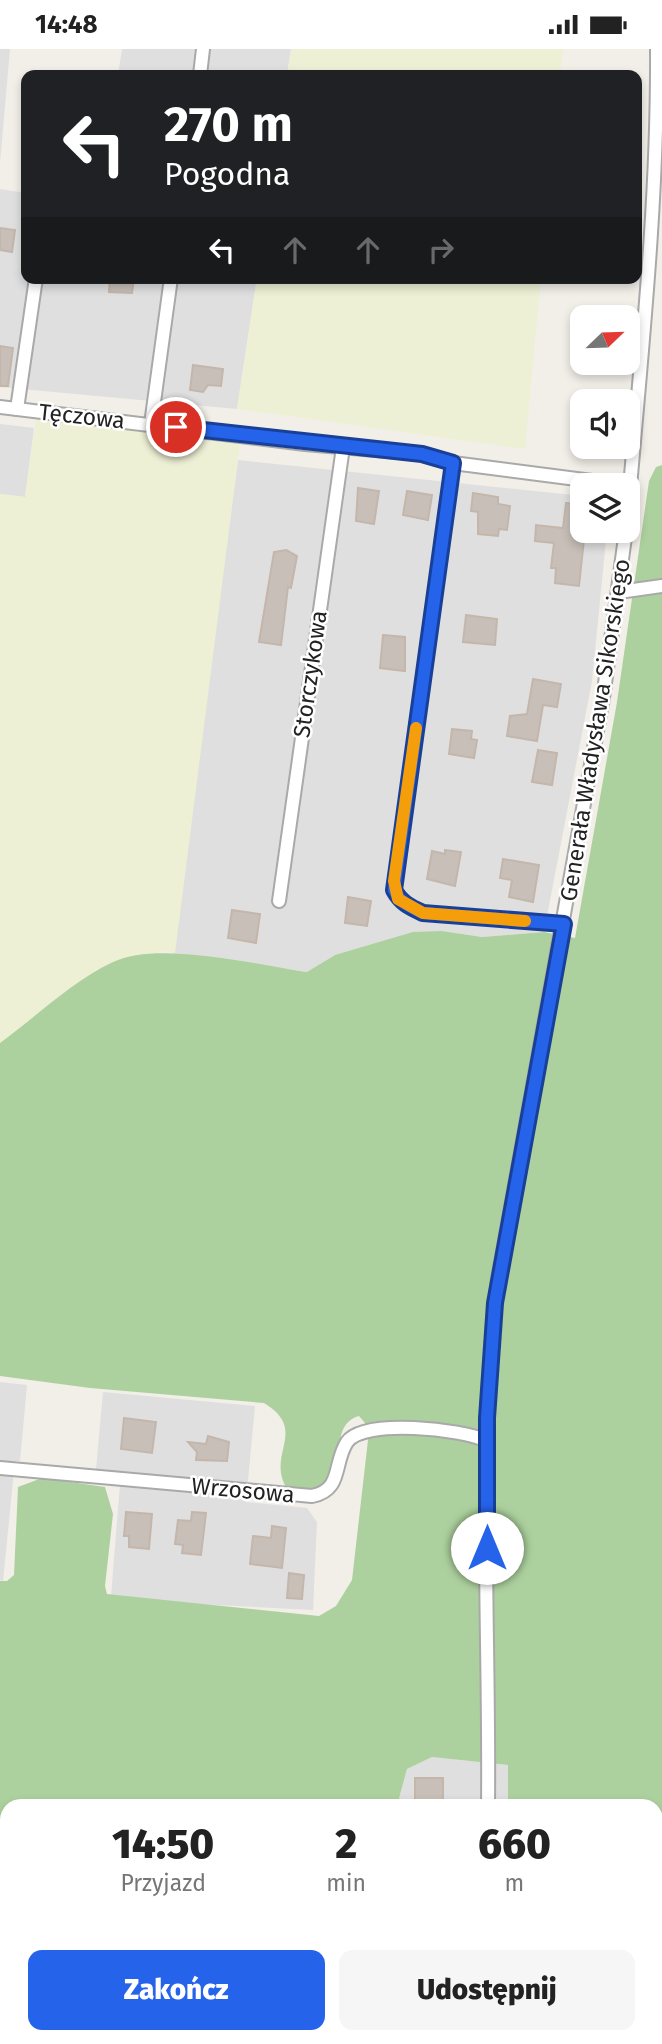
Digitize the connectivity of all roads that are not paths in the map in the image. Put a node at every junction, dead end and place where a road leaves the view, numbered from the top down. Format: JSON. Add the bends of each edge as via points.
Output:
{"nodes":[{"id":1,"x":203,"y":49,"type":"edge"},
{"id":2,"x":657,"y":49,"type":"edge"},
{"id":3,"x":201,"y":70,"type":"edge"},
{"id":4,"x":35,"y":284,"type":"edge"},
{"id":5,"x":170,"y":284,"type":"edge"},
{"id":6,"x":0,"y":407,"type":"edge"},
{"id":7,"x":17,"y":409,"type":"junction"},
{"id":8,"x":151,"y":424,"type":"junction"},
{"id":9,"x":343,"y":447,"type":"junction"},
{"id":10,"x":453,"y":463,"type":"junction"},
{"id":11,"x":628,"y":473,"type":"edge"},
{"id":12,"x":570,"y":478,"type":"edge"},
{"id":13,"x":625,"y":543,"type":"edge"},
{"id":14,"x":662,"y":586,"type":"edge"},
{"id":15,"x":619,"y":592,"type":"junction"},
{"id":16,"x":279,"y":901,"type":"dead end"},
{"id":17,"x":564,"y":924,"type":"junction"},
{"id":18,"x":487,"y":1441,"type":"junction"},
{"id":19,"x":0,"y":1468,"type":"edge"},
{"id":20,"x":488,"y":1799,"type":"edge"}],
"edges":[{"from":1,"to":3,"type":"street"},
{"from":2,"to":11,"type":"street","via":[[646,290]]},
{"from":4,"to":7,"type":"street"},
{"from":5,"to":8,"type":"street"},
{"from":6,"to":7,"type":"street","name":"Tęczowa"},
{"from":7,"to":8,"type":"street","name":"Tęczowa"},
{"from":8,"to":9,"type":"street","name":"Tęczowa"},
{"from":9,"to":10,"type":"street","name":"Tęczowa","via":[[422,454]]},
{"from":9,"to":16,"type":"street","name":"Storczykowa"},
{"from":10,"to":12,"type":"street","name":"Tęczowa"},
{"from":10,"to":17,"type":"street","via":[[394,890],[408,907],[423,913]]},
{"from":13,"to":15,"type":"street","name":"Generała Władysława Sikorskiego"},
{"from":14,"to":15,"type":"street"},
{"from":15,"to":17,"type":"street","name":"Generała Władysława Sikorskiego"},
{"from":17,"to":18,"type":"street","name":"Generała Władysława Sikorskiego","via":[[498,1279]]},
{"from":18,"to":19,"type":"street","name":"Wrzosowa","via":[[446,1431],[372,1428],[346,1443],[334,1484],[323,1494],[312,1496]]},
{"from":18,"to":20,"type":"street","name":"Generała Władysława Sikorskiego"}]}
